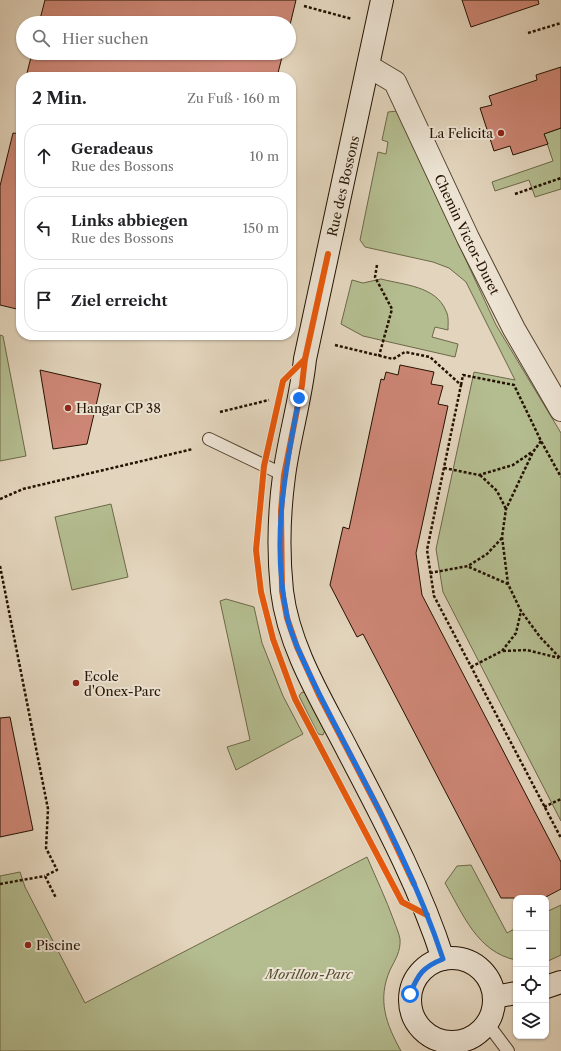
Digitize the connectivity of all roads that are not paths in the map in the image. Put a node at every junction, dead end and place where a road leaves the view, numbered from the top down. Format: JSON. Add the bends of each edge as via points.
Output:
{"nodes":[{"id":1,"x":382,"y":0,"type":"edge"},
{"id":2,"x":368,"y":66,"type":"junction"},
{"id":3,"x":561,"y":410,"type":"edge"},
{"id":4,"x":209,"y":439,"type":"dead end"},
{"id":5,"x":284,"y":475,"type":"junction"},
{"id":6,"x":443,"y":959,"type":"junction"},
{"id":7,"x":561,"y":982,"type":"edge"},
{"id":8,"x":549,"y":986,"type":"edge"},
{"id":9,"x":513,"y":994,"type":"edge"},
{"id":10,"x":494,"y":997,"type":"junction"},
{"id":11,"x":487,"y":1023,"type":"junction"},
{"id":12,"x":444,"y":1046,"type":"edge"},
{"id":13,"x":508,"y":1051,"type":"edge"}],
"edges":[{"from":1,"to":2,"type":"street","name":"Rue des Bossons"},
{"from":2,"to":3,"type":"street","name":"Chemin Victor-Duret","via":[[395,82],[475,252],[514,329]]},
{"from":2,"to":5,"type":"street","name":"Rue des Bossons","via":[[305,359]]},
{"from":4,"to":5,"type":"lane"},
{"from":5,"to":6,"type":"street","name":"Rue des Bossons","via":[[280,552],[282,591],[287,618],[318,695],[380,812],[414,884],[431,922]]},
{"from":6,"to":10,"type":"street","via":[[467,961],[480,969],[488,978]]},
{"from":6,"to":12,"type":"street","via":[[422,970],[410,994],[412,1013],[419,1026]]},
{"from":7,"to":8,"type":"street"},
{"from":9,"to":10,"type":"street"},
{"from":10,"to":11,"type":"street","via":[[493,1010]]},
{"from":11,"to":12,"type":"street","via":[[479,1032]]},
{"from":11,"to":13,"type":"lane"}]}
